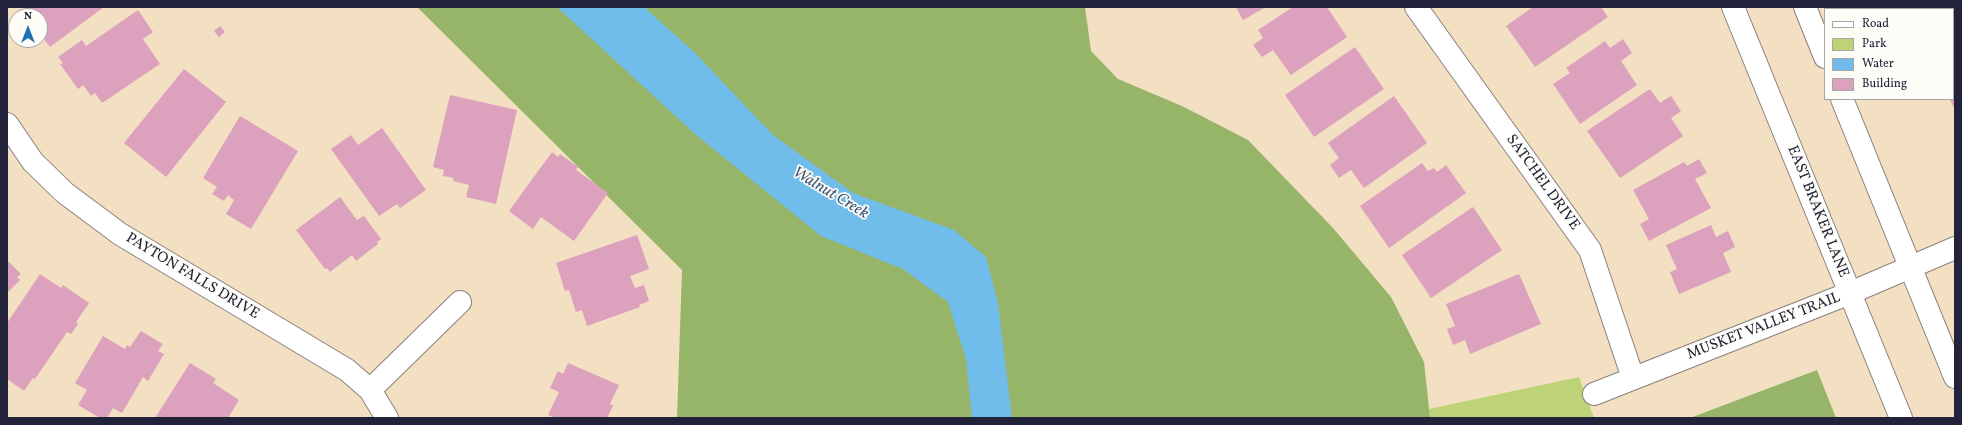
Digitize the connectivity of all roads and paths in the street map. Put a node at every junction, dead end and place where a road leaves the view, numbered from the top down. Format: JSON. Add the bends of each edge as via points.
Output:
{"nodes":[{"id":1,"x":1416,"y":7,"type":"edge"},
{"id":2,"x":1733,"y":7,"type":"edge"},
{"id":3,"x":1805,"y":7,"type":"edge"},
{"id":4,"x":1824,"y":54,"type":"edge"},
{"id":5,"x":1842,"y":100,"type":"edge"},
{"id":6,"x":7,"y":124,"type":"edge"},
{"id":7,"x":1955,"y":248,"type":"edge"},
{"id":8,"x":1910,"y":267,"type":"junction"},
{"id":9,"x":1850,"y":294,"type":"junction"},
{"id":10,"x":460,"y":302,"type":"dead end"},
{"id":11,"x":1633,"y":378,"type":"junction"},
{"id":12,"x":1955,"y":378,"type":"edge"},
{"id":13,"x":370,"y":390,"type":"junction"},
{"id":14,"x":1594,"y":394,"type":"dead end"},
{"id":15,"x":387,"y":418,"type":"edge"},
{"id":16,"x":1901,"y":418,"type":"edge"}],
"edges":[{"from":1,"to":11,"type":"street","name":"SATCHEL DRIVE","via":[[1590,250]]},
{"from":2,"to":9,"type":"street","name":"EAST BRAKER LANE"},
{"from":3,"to":4,"type":"street"},
{"from":5,"to":8,"type":"street"},
{"from":6,"to":13,"type":"street","name":"PAYTON FALLS DRIVE","via":[[33,162],[65,193],[120,234],[347,370]]},
{"from":7,"to":8,"type":"street","name":"MUSKET VALLEY TRAIL"},
{"from":8,"to":9,"type":"street","name":"MUSKET VALLEY TRAIL"},
{"from":8,"to":12,"type":"street"},
{"from":9,"to":11,"type":"street","name":"MUSKET VALLEY TRAIL"},
{"from":9,"to":16,"type":"street","name":"EAST BRAKER LANE"},
{"from":10,"to":13,"type":"street"},
{"from":11,"to":14,"type":"street","name":"MUSKET VALLEY TRAIL"},
{"from":13,"to":15,"type":"street","name":"PAYTON FALLS DRIVE"}]}
